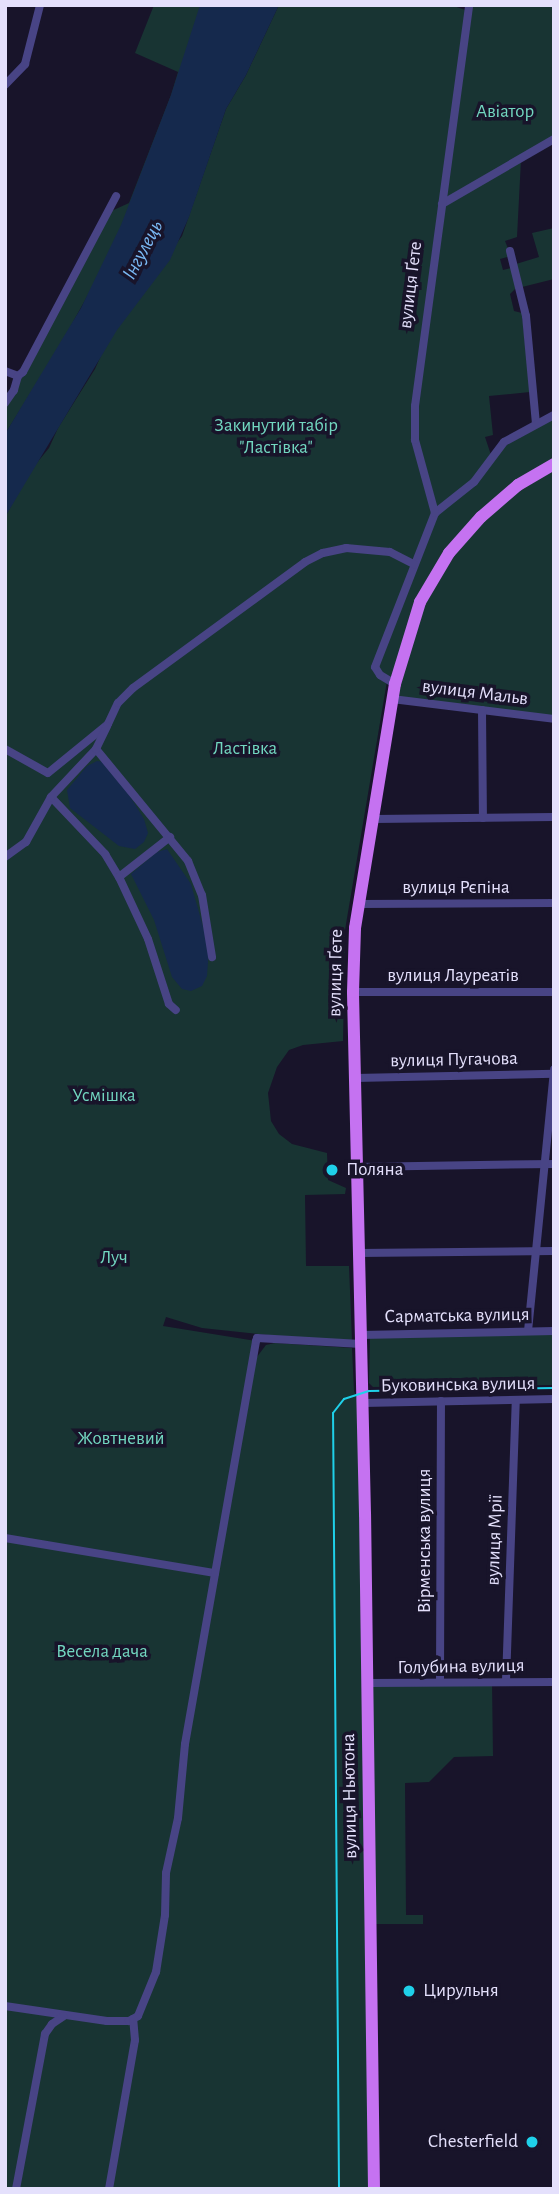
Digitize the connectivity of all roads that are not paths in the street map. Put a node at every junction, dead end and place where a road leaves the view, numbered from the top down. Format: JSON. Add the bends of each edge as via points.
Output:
{"nodes":[{"id":1,"x":40,"y":5,"type":"edge"},
{"id":2,"x":469,"y":5,"type":"edge"},
{"id":3,"x":5,"y":85,"type":"edge"},
{"id":4,"x":554,"y":139,"type":"edge"},
{"id":5,"x":116,"y":196,"type":"dead end"},
{"id":6,"x":442,"y":204,"type":"junction"},
{"id":7,"x":510,"y":251,"type":"dead end"},
{"id":8,"x":5,"y":371,"type":"edge"},
{"id":9,"x":18,"y":376,"type":"junction"},
{"id":10,"x":5,"y":403,"type":"edge"},
{"id":11,"x":554,"y":415,"type":"edge"},
{"id":12,"x":536,"y":423,"type":"junction"},
{"id":13,"x":554,"y":464,"type":"edge"},
{"id":14,"x":435,"y":513,"type":"junction"},
{"id":15,"x":414,"y":564,"type":"junction"},
{"id":16,"x":395,"y":684,"type":"junction"},
{"id":17,"x":392,"y":699,"type":"junction"},
{"id":18,"x":482,"y":710,"type":"junction"},
{"id":19,"x":554,"y":719,"type":"edge"},
{"id":20,"x":108,"y":724,"type":"junction"},
{"id":21,"x":5,"y":749,"type":"edge"},
{"id":22,"x":96,"y":749,"type":"junction"},
{"id":23,"x":51,"y":797,"type":"junction"},
{"id":24,"x":554,"y":817,"type":"edge"},
{"id":25,"x":483,"y":818,"type":"junction"},
{"id":26,"x":374,"y":819,"type":"junction"},
{"id":27,"x":170,"y":836,"type":"junction"},
{"id":28,"x":5,"y":856,"type":"edge"},
{"id":29,"x":119,"y":877,"type":"junction"},
{"id":30,"x":554,"y":903,"type":"edge"},
{"id":31,"x":359,"y":904,"type":"junction"},
{"id":32,"x":212,"y":957,"type":"dead end"},
{"id":33,"x":353,"y":992,"type":"junction"},
{"id":34,"x":554,"y":992,"type":"edge"},
{"id":35,"x":176,"y":1010,"type":"dead end"},
{"id":36,"x":554,"y":1073,"type":"edge"},
{"id":37,"x":355,"y":1078,"type":"junction"},
{"id":38,"x":550,"y":1164,"type":"edge"},
{"id":39,"x":355,"y":1167,"type":"junction"},
{"id":40,"x":537,"y":1251,"type":"junction"},
{"id":41,"x":554,"y":1251,"type":"edge"},
{"id":42,"x":358,"y":1253,"type":"junction"},
{"id":43,"x":528,"y":1331,"type":"junction"},
{"id":44,"x":554,"y":1331,"type":"edge"},
{"id":45,"x":361,"y":1339,"type":"junction"},
{"id":46,"x":554,"y":1399,"type":"edge"},
{"id":47,"x":516,"y":1400,"type":"junction"},
{"id":48,"x":441,"y":1401,"type":"junction"},
{"id":49,"x":363,"y":1403,"type":"junction"},
{"id":50,"x":5,"y":1538,"type":"edge"},
{"id":51,"x":215,"y":1573,"type":"junction"},
{"id":52,"x":506,"y":1681,"type":"junction"},
{"id":53,"x":440,"y":1682,"type":"junction"},
{"id":54,"x":554,"y":1682,"type":"edge"},
{"id":55,"x":368,"y":1684,"type":"junction"},
{"id":56,"x":5,"y":2006,"type":"edge"},
{"id":57,"x":64,"y":2016,"type":"junction"},
{"id":58,"x":134,"y":2019,"type":"junction"},
{"id":59,"x":16,"y":2189,"type":"edge"},
{"id":60,"x":109,"y":2189,"type":"edge"},
{"id":61,"x":374,"y":2189,"type":"edge"}],
"edges":[{"from":1,"to":3,"type":"street","via":[[24,64]]},
{"from":2,"to":6,"type":"street","name":"вулиця Ґете"},
{"from":4,"to":6,"type":"street"},
{"from":5,"to":9,"type":"street"},
{"from":6,"to":14,"type":"street","name":"вулиця Ґете","via":[[414,430]]},
{"from":7,"to":12,"type":"street","via":[[526,320]]},
{"from":8,"to":9,"type":"street"},
{"from":9,"to":10,"type":"street"},
{"from":11,"to":12,"type":"street"},
{"from":12,"to":14,"type":"street","via":[[504,442],[474,482]]},
{"from":13,"to":16,"type":"main road","name":"вулиця Ґете","via":[[500,499],[449,553],[410,626]]},
{"from":14,"to":15,"type":"street"},
{"from":15,"to":16,"type":"street","via":[[375,667]]},
{"from":15,"to":20,"type":"street","via":[[390,552],[346,548],[305,562],[133,688],[118,703]]},
{"from":16,"to":17,"type":"main road","name":"вулиця Ґете"},
{"from":17,"to":18,"type":"street","name":"вулиця Мальв"},
{"from":17,"to":26,"type":"main road","name":"вулиця Ґете"},
{"from":18,"to":19,"type":"street","name":"вулиця Мальв"},
{"from":18,"to":25,"type":"street"},
{"from":20,"to":21,"type":"street","via":[[45,773]]},
{"from":20,"to":22,"type":"street"},
{"from":22,"to":23,"type":"street"},
{"from":22,"to":27,"type":"street"},
{"from":23,"to":28,"type":"street","via":[[26,842]]},
{"from":23,"to":29,"type":"street","via":[[105,854]]},
{"from":24,"to":25,"type":"street"},
{"from":25,"to":26,"type":"street"},
{"from":26,"to":31,"type":"main road","name":"вулиця Ґете"},
{"from":27,"to":29,"type":"street"},
{"from":27,"to":32,"type":"street","via":[[188,861],[202,895]]},
{"from":29,"to":35,"type":"street","via":[[141,919],[169,1004]]},
{"from":30,"to":31,"type":"street","name":"вулиця Рєпіна"},
{"from":31,"to":33,"type":"main road","name":"вулиця Ґете"},
{"from":33,"to":34,"type":"street","name":"вулиця Лауреатів"},
{"from":33,"to":37,"type":"main road","name":"вулиця Ґете"},
{"from":36,"to":37,"type":"street","name":"вулиця Пугачова"},
{"from":36,"to":38,"type":"street"},
{"from":37,"to":39,"type":"main road","name":"вулиця Ґете"},
{"from":38,"to":39,"type":"street"},
{"from":38,"to":40,"type":"street"},
{"from":39,"to":42,"type":"main road","name":"вулиця Ґете"},
{"from":40,"to":41,"type":"street"},
{"from":40,"to":42,"type":"street"},
{"from":40,"to":43,"type":"street"},
{"from":42,"to":45,"type":"main road","name":"вулиця Ґете"},
{"from":43,"to":44,"type":"street","name":"Сарматська вулиця"},
{"from":43,"to":45,"type":"street","name":"Сарматська вулиця"},
{"from":45,"to":49,"type":"main road","name":"вулиця Ґете"},
{"from":45,"to":51,"type":"street","name":"Сарматська вулиця","via":[[257,1338]]},
{"from":46,"to":47,"type":"street","name":"Буковинська вулиця"},
{"from":47,"to":48,"type":"street","name":"Буковинська вулиця"},
{"from":47,"to":52,"type":"street","name":"вулиця Мрії"},
{"from":48,"to":49,"type":"street","name":"Буковинська вулиця"},
{"from":48,"to":53,"type":"street","name":"Вірменська вулиця"},
{"from":49,"to":55,"type":"main road","name":"вулиця Ньютона"},
{"from":50,"to":51,"type":"street"},
{"from":51,"to":58,"type":"street","via":[[185,1744],[156,1972]]},
{"from":52,"to":53,"type":"street","name":"Голубина вулиця"},
{"from":52,"to":54,"type":"street","name":"Голубина вулиця"},
{"from":53,"to":55,"type":"street","name":"Голубина вулиця"},
{"from":55,"to":61,"type":"main road","name":"вулиця Ньютона"},
{"from":56,"to":57,"type":"street"},
{"from":57,"to":58,"type":"street","via":[[122,2022]]},
{"from":57,"to":59,"type":"street","via":[[46,2034]]},
{"from":58,"to":60,"type":"street","via":[[135,2040]]}]}
